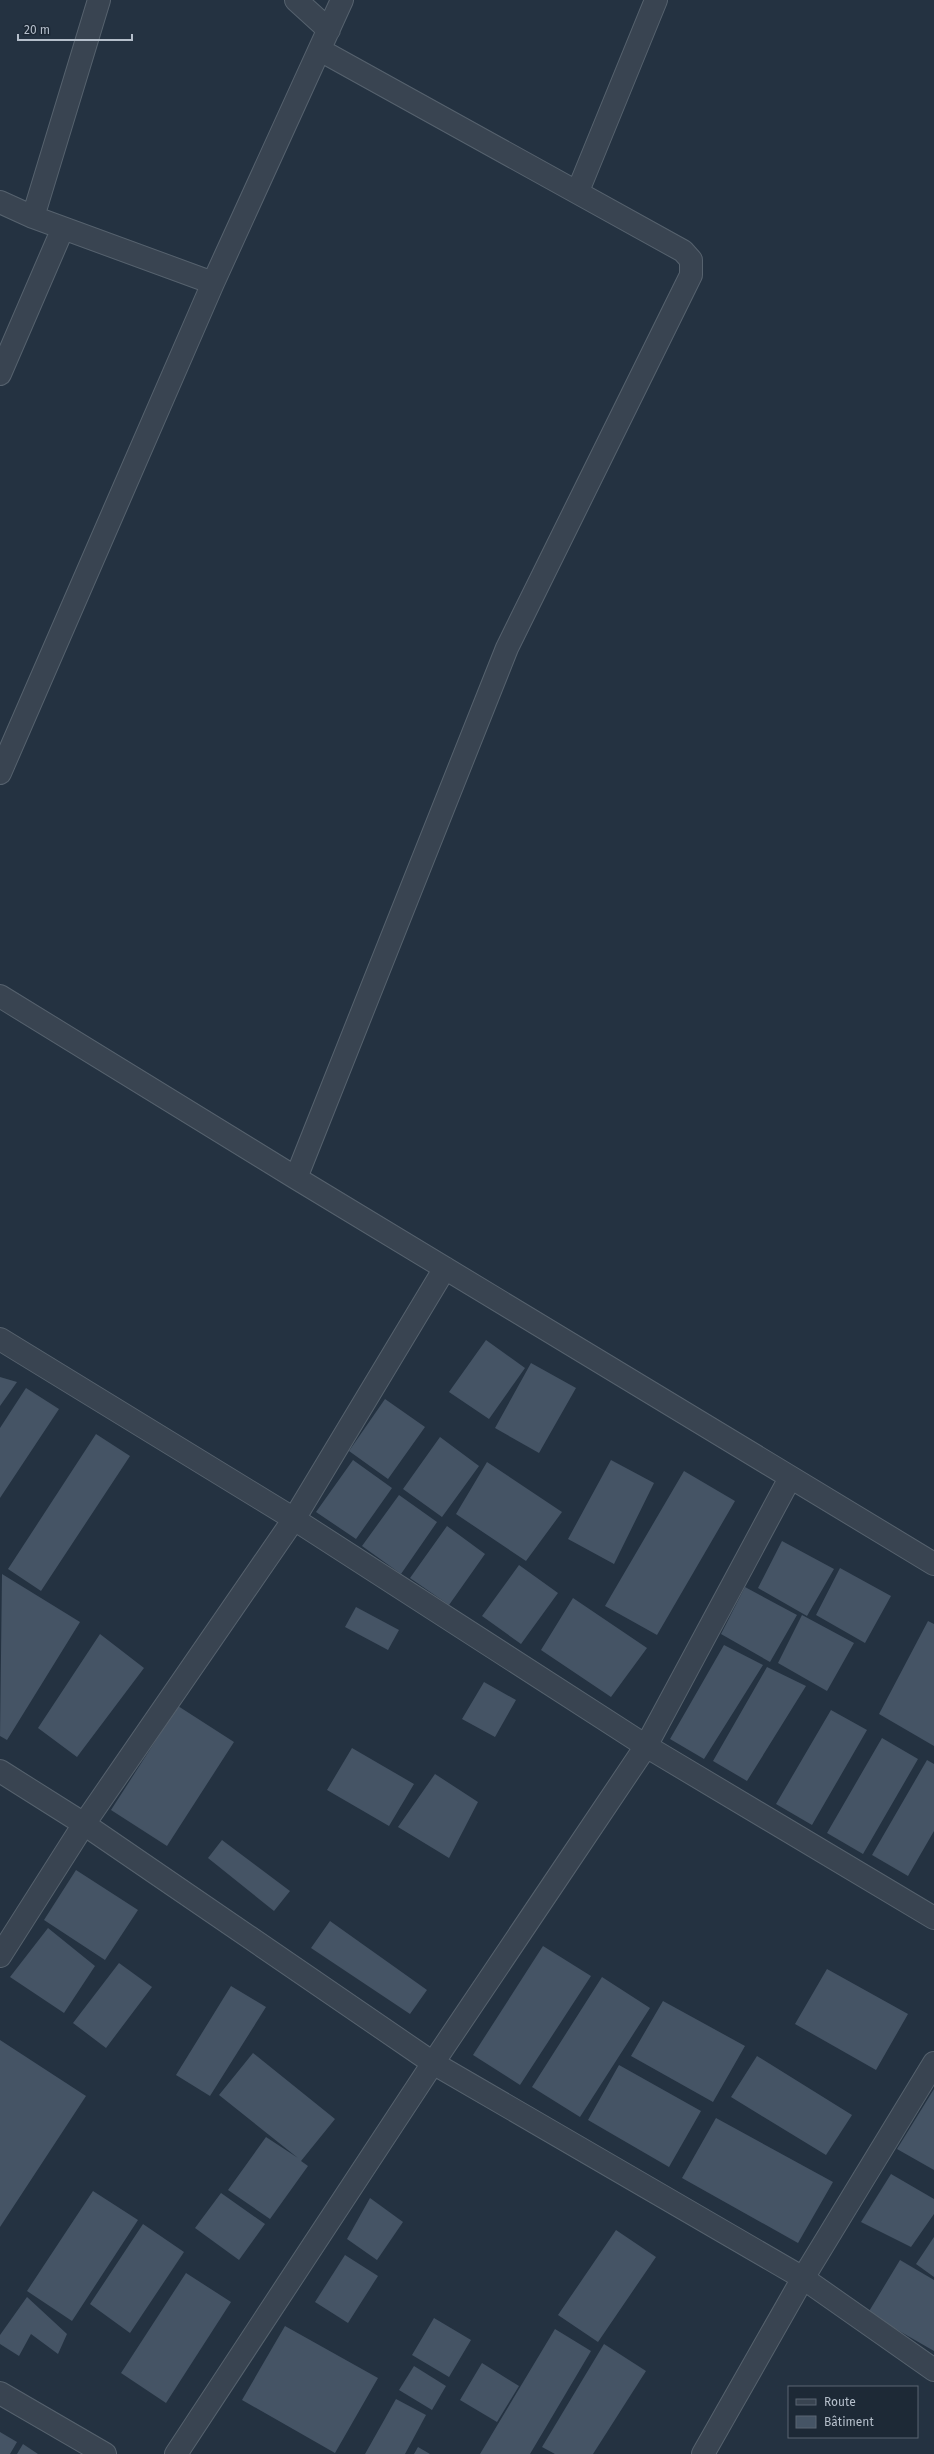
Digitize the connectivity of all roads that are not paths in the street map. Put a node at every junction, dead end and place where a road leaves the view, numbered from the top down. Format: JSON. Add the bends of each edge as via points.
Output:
{"nodes":[{"id":1,"x":99,"y":0,"type":"edge"},
{"id":2,"x":296,"y":0,"type":"edge"},
{"id":3,"x":342,"y":0,"type":"edge"},
{"id":4,"x":656,"y":0,"type":"edge"},
{"id":5,"x":329,"y":30,"type":"junction"},
{"id":6,"x":320,"y":50,"type":"junction"},
{"id":7,"x":578,"y":191,"type":"junction"},
{"id":8,"x":0,"y":202,"type":"edge"},
{"id":9,"x":33,"y":217,"type":"junction"},
{"id":10,"x":63,"y":228,"type":"junction"},
{"id":11,"x":212,"y":283,"type":"junction"},
{"id":12,"x":0,"y":374,"type":"edge"},
{"id":13,"x":0,"y":773,"type":"edge"},
{"id":14,"x":0,"y":996,"type":"edge"},
{"id":15,"x":296,"y":1178,"type":"junction"},
{"id":16,"x":445,"y":1268,"type":"junction"},
{"id":17,"x":0,"y":1339,"type":"edge"},
{"id":18,"x":790,"y":1478,"type":"junction"},
{"id":19,"x":294,"y":1519,"type":"junction"},
{"id":20,"x":934,"y":1564,"type":"edge"},
{"id":21,"x":646,"y":1746,"type":"junction"},
{"id":22,"x":0,"y":1771,"type":"edge"},
{"id":23,"x":84,"y":1824,"type":"junction"},
{"id":24,"x":934,"y":1918,"type":"edge"},
{"id":25,"x":0,"y":1956,"type":"edge"},
{"id":26,"x":433,"y":2063,"type":"junction"},
{"id":27,"x":934,"y":2063,"type":"edge"},
{"id":28,"x":803,"y":2278,"type":"junction"},
{"id":29,"x":934,"y":2370,"type":"edge"},
{"id":30,"x":0,"y":2393,"type":"edge"},
{"id":31,"x":105,"y":2454,"type":"edge"},
{"id":32,"x":176,"y":2454,"type":"edge"},
{"id":33,"x":703,"y":2454,"type":"edge"}],
"edges":[{"from":1,"to":9,"type":"street"},
{"from":2,"to":5,"type":"street"},
{"from":3,"to":5,"type":"street"},
{"from":4,"to":7,"type":"street"},
{"from":5,"to":6,"type":"street"},
{"from":6,"to":7,"type":"street"},
{"from":6,"to":11,"type":"street"},
{"from":7,"to":15,"type":"street","via":[[683,251],[691,260],[691,275],[507,648]]},
{"from":8,"to":9,"type":"street"},
{"from":9,"to":10,"type":"street"},
{"from":10,"to":11,"type":"street"},
{"from":10,"to":12,"type":"street"},
{"from":11,"to":13,"type":"street"},
{"from":14,"to":15,"type":"street"},
{"from":15,"to":16,"type":"street"},
{"from":16,"to":18,"type":"street"},
{"from":16,"to":19,"type":"street"},
{"from":17,"to":19,"type":"street"},
{"from":18,"to":20,"type":"street"},
{"from":18,"to":21,"type":"street"},
{"from":19,"to":21,"type":"street"},
{"from":19,"to":23,"type":"street"},
{"from":21,"to":24,"type":"street"},
{"from":21,"to":26,"type":"street"},
{"from":22,"to":23,"type":"street"},
{"from":23,"to":25,"type":"street"},
{"from":23,"to":26,"type":"street"},
{"from":26,"to":28,"type":"street"},
{"from":26,"to":32,"type":"street"},
{"from":27,"to":28,"type":"street"},
{"from":28,"to":29,"type":"street"},
{"from":28,"to":33,"type":"street"},
{"from":30,"to":31,"type":"street"}]}
